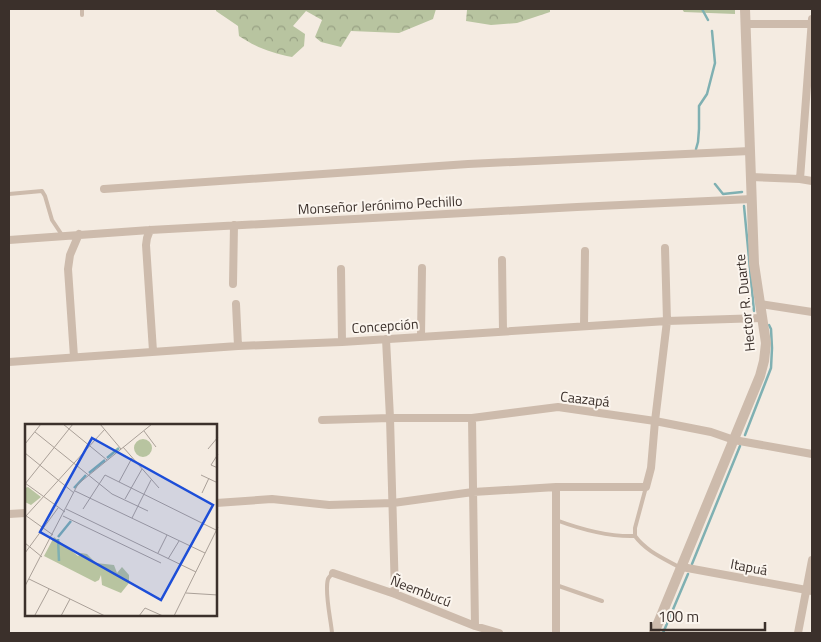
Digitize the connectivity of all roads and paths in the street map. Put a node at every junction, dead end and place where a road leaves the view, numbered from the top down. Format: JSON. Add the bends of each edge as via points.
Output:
{"nodes":[{"id":1,"x":82,"y":9,"type":"edge"},
{"id":2,"x":745,"y":9,"type":"edge"},
{"id":3,"x":82,"y":15,"type":"dead end"},
{"id":4,"x":812,"y":19,"type":"edge"},
{"id":5,"x":746,"y":24,"type":"junction"},
{"id":6,"x":812,"y":24,"type":"edge"},
{"id":7,"x":750,"y":151,"type":"junction"},
{"id":8,"x":751,"y":177,"type":"junction"},
{"id":9,"x":800,"y":179,"type":"junction"},
{"id":10,"x":812,"y":181,"type":"edge"},
{"id":11,"x":104,"y":189,"type":"dead end"},
{"id":12,"x":9,"y":194,"type":"edge"},
{"id":13,"x":752,"y":199,"type":"junction"},
{"id":14,"x":234,"y":225,"type":"junction"},
{"id":15,"x":150,"y":230,"type":"junction"},
{"id":16,"x":79,"y":234,"type":"junction"},
{"id":17,"x":62,"y":236,"type":"junction"},
{"id":18,"x":9,"y":240,"type":"edge"},
{"id":19,"x":665,"y":248,"type":"dead end"},
{"id":20,"x":585,"y":251,"type":"dead end"},
{"id":21,"x":502,"y":260,"type":"dead end"},
{"id":22,"x":422,"y":268,"type":"dead end"},
{"id":23,"x":341,"y":269,"type":"dead end"},
{"id":24,"x":233,"y":284,"type":"dead end"},
{"id":25,"x":236,"y":304,"type":"dead end"},
{"id":26,"x":760,"y":304,"type":"junction"},
{"id":27,"x":812,"y":312,"type":"edge"},
{"id":28,"x":762,"y":318,"type":"junction"},
{"id":29,"x":667,"y":321,"type":"junction"},
{"id":30,"x":584,"y":326,"type":"junction"},
{"id":31,"x":503,"y":331,"type":"junction"},
{"id":32,"x":421,"y":336,"type":"junction"},
{"id":33,"x":386,"y":339,"type":"junction"},
{"id":34,"x":342,"y":342,"type":"junction"},
{"id":35,"x":238,"y":346,"type":"junction"},
{"id":36,"x":153,"y":351,"type":"junction"},
{"id":37,"x":74,"y":357,"type":"junction"},
{"id":38,"x":9,"y":362,"type":"edge"},
{"id":39,"x":390,"y":418,"type":"junction"},
{"id":40,"x":472,"y":418,"type":"junction"},
{"id":41,"x":322,"y":420,"type":"dead end"},
{"id":42,"x":655,"y":421,"type":"junction"},
{"id":43,"x":734,"y":440,"type":"junction"},
{"id":44,"x":812,"y":454,"type":"edge"},
{"id":45,"x":556,"y":486,"type":"junction"},
{"id":46,"x":646,"y":487,"type":"junction"},
{"id":47,"x":473,"y":492,"type":"junction"},
{"id":48,"x":218,"y":503,"type":"edge"},
{"id":49,"x":393,"y":504,"type":"junction"},
{"id":50,"x":25,"y":513,"type":"edge"},
{"id":51,"x":9,"y":514,"type":"edge"},
{"id":52,"x":556,"y":520,"type":"junction"},
{"id":53,"x":635,"y":536,"type":"junction"},
{"id":54,"x":812,"y":560,"type":"edge"},
{"id":55,"x":682,"y":567,"type":"junction"},
{"id":56,"x":333,"y":573,"type":"joint"},
{"id":57,"x":556,"y":585,"type":"junction"},
{"id":58,"x":809,"y":591,"type":"edge"},
{"id":59,"x":395,"y":594,"type":"junction"},
{"id":60,"x":602,"y":601,"type":"dead end"},
{"id":61,"x":475,"y":626,"type":"junction"},
{"id":62,"x":332,"y":633,"type":"edge"},
{"id":63,"x":500,"y":633,"type":"edge"},
{"id":64,"x":556,"y":633,"type":"edge"},
{"id":65,"x":654,"y":633,"type":"edge"},
{"id":66,"x":798,"y":633,"type":"edge"}],
"edges":[{"from":1,"to":3,"type":"lane"},
{"from":2,"to":5,"type":"street","name":"Hector R. Duarte"},
{"from":4,"to":6,"type":"street"},
{"from":5,"to":6,"type":"street"},
{"from":5,"to":7,"type":"street","name":"Hector R. Duarte"},
{"from":6,"to":9,"type":"street"},
{"from":7,"to":8,"type":"street","name":"Hector R. Duarte"},
{"from":7,"to":11,"type":"street","via":[[468,164]]},
{"from":8,"to":9,"type":"street"},
{"from":8,"to":13,"type":"street","name":"Hector R. Duarte"},
{"from":9,"to":10,"type":"street"},
{"from":12,"to":17,"type":"lane","via":[[42,191],[52,220]]},
{"from":13,"to":14,"type":"street","name":"Monseñor Jerónimo Pechillo"},
{"from":13,"to":26,"type":"street","name":"Hector R. Duarte","via":[[754,264]]},
{"from":14,"to":15,"type":"street","name":"Monseñor Jerónimo Pechillo"},
{"from":14,"to":24,"type":"street"},
{"from":15,"to":16,"type":"street","name":"Monseñor Jerónimo Pechillo"},
{"from":15,"to":36,"type":"street","via":[[146,245]]},
{"from":16,"to":17,"type":"street","name":"Monseñor Jerónimo Pechillo"},
{"from":16,"to":37,"type":"street","via":[[68,269]]},
{"from":17,"to":18,"type":"street","name":"Monseñor Jerónimo Pechillo"},
{"from":19,"to":29,"type":"street"},
{"from":20,"to":30,"type":"street"},
{"from":21,"to":31,"type":"street"},
{"from":22,"to":32,"type":"street"},
{"from":23,"to":34,"type":"street"},
{"from":25,"to":35,"type":"street"},
{"from":26,"to":27,"type":"street"},
{"from":26,"to":28,"type":"street","name":"Hector R. Duarte"},
{"from":28,"to":29,"type":"street","name":"Concepción"},
{"from":28,"to":43,"type":"street","name":"Hector R. Duarte","via":[[766,343],[764,361]]},
{"from":29,"to":30,"type":"street","name":"Concepción"},
{"from":29,"to":42,"type":"street"},
{"from":30,"to":31,"type":"street","name":"Concepción"},
{"from":31,"to":32,"type":"street","name":"Concepción"},
{"from":32,"to":33,"type":"street","name":"Concepción"},
{"from":33,"to":34,"type":"street","name":"Concepción"},
{"from":33,"to":39,"type":"street"},
{"from":34,"to":35,"type":"street","name":"Concepción"},
{"from":35,"to":36,"type":"street","name":"Concepción"},
{"from":36,"to":37,"type":"street","name":"Concepción"},
{"from":37,"to":38,"type":"street","name":"Concepción"},
{"from":39,"to":40,"type":"street","name":"Caazapá"},
{"from":39,"to":41,"type":"street","name":"Caazapá"},
{"from":39,"to":49,"type":"street"},
{"from":40,"to":42,"type":"street","name":"Caazapá","via":[[558,407]]},
{"from":40,"to":47,"type":"street"},
{"from":42,"to":43,"type":"street","name":"Caazapá"},
{"from":42,"to":46,"type":"street","via":[[652,468]]},
{"from":43,"to":44,"type":"street","name":"Caazapá"},
{"from":43,"to":55,"type":"street","name":"Hector R. Duarte"},
{"from":45,"to":46,"type":"street"},
{"from":45,"to":47,"type":"street"},
{"from":45,"to":52,"type":"street"},
{"from":46,"to":53,"type":"lane"},
{"from":47,"to":49,"type":"street"},
{"from":47,"to":61,"type":"street"},
{"from":48,"to":49,"type":"street","via":[[272,499],[329,505]]},
{"from":49,"to":59,"type":"street"},
{"from":50,"to":51,"type":"street"},
{"from":52,"to":53,"type":"lane","via":[[613,535]]},
{"from":52,"to":57,"type":"street"},
{"from":53,"to":55,"type":"lane","via":[[653,553]]},
{"from":54,"to":58,"type":"street"},
{"from":55,"to":58,"type":"street","name":"Itapuá"},
{"from":55,"to":65,"type":"street","name":"Hector R. Duarte"},
{"from":56,"to":59,"type":"street","name":"Ñeembucú"},
{"from":56,"to":62,"type":"lane","via":[[327,586]]},
{"from":57,"to":60,"type":"lane"},
{"from":57,"to":64,"type":"street"},
{"from":58,"to":66,"type":"street"},
{"from":59,"to":61,"type":"street","name":"Ñeembucú"},
{"from":61,"to":63,"type":"street","name":"Ñeembucú"}]}
